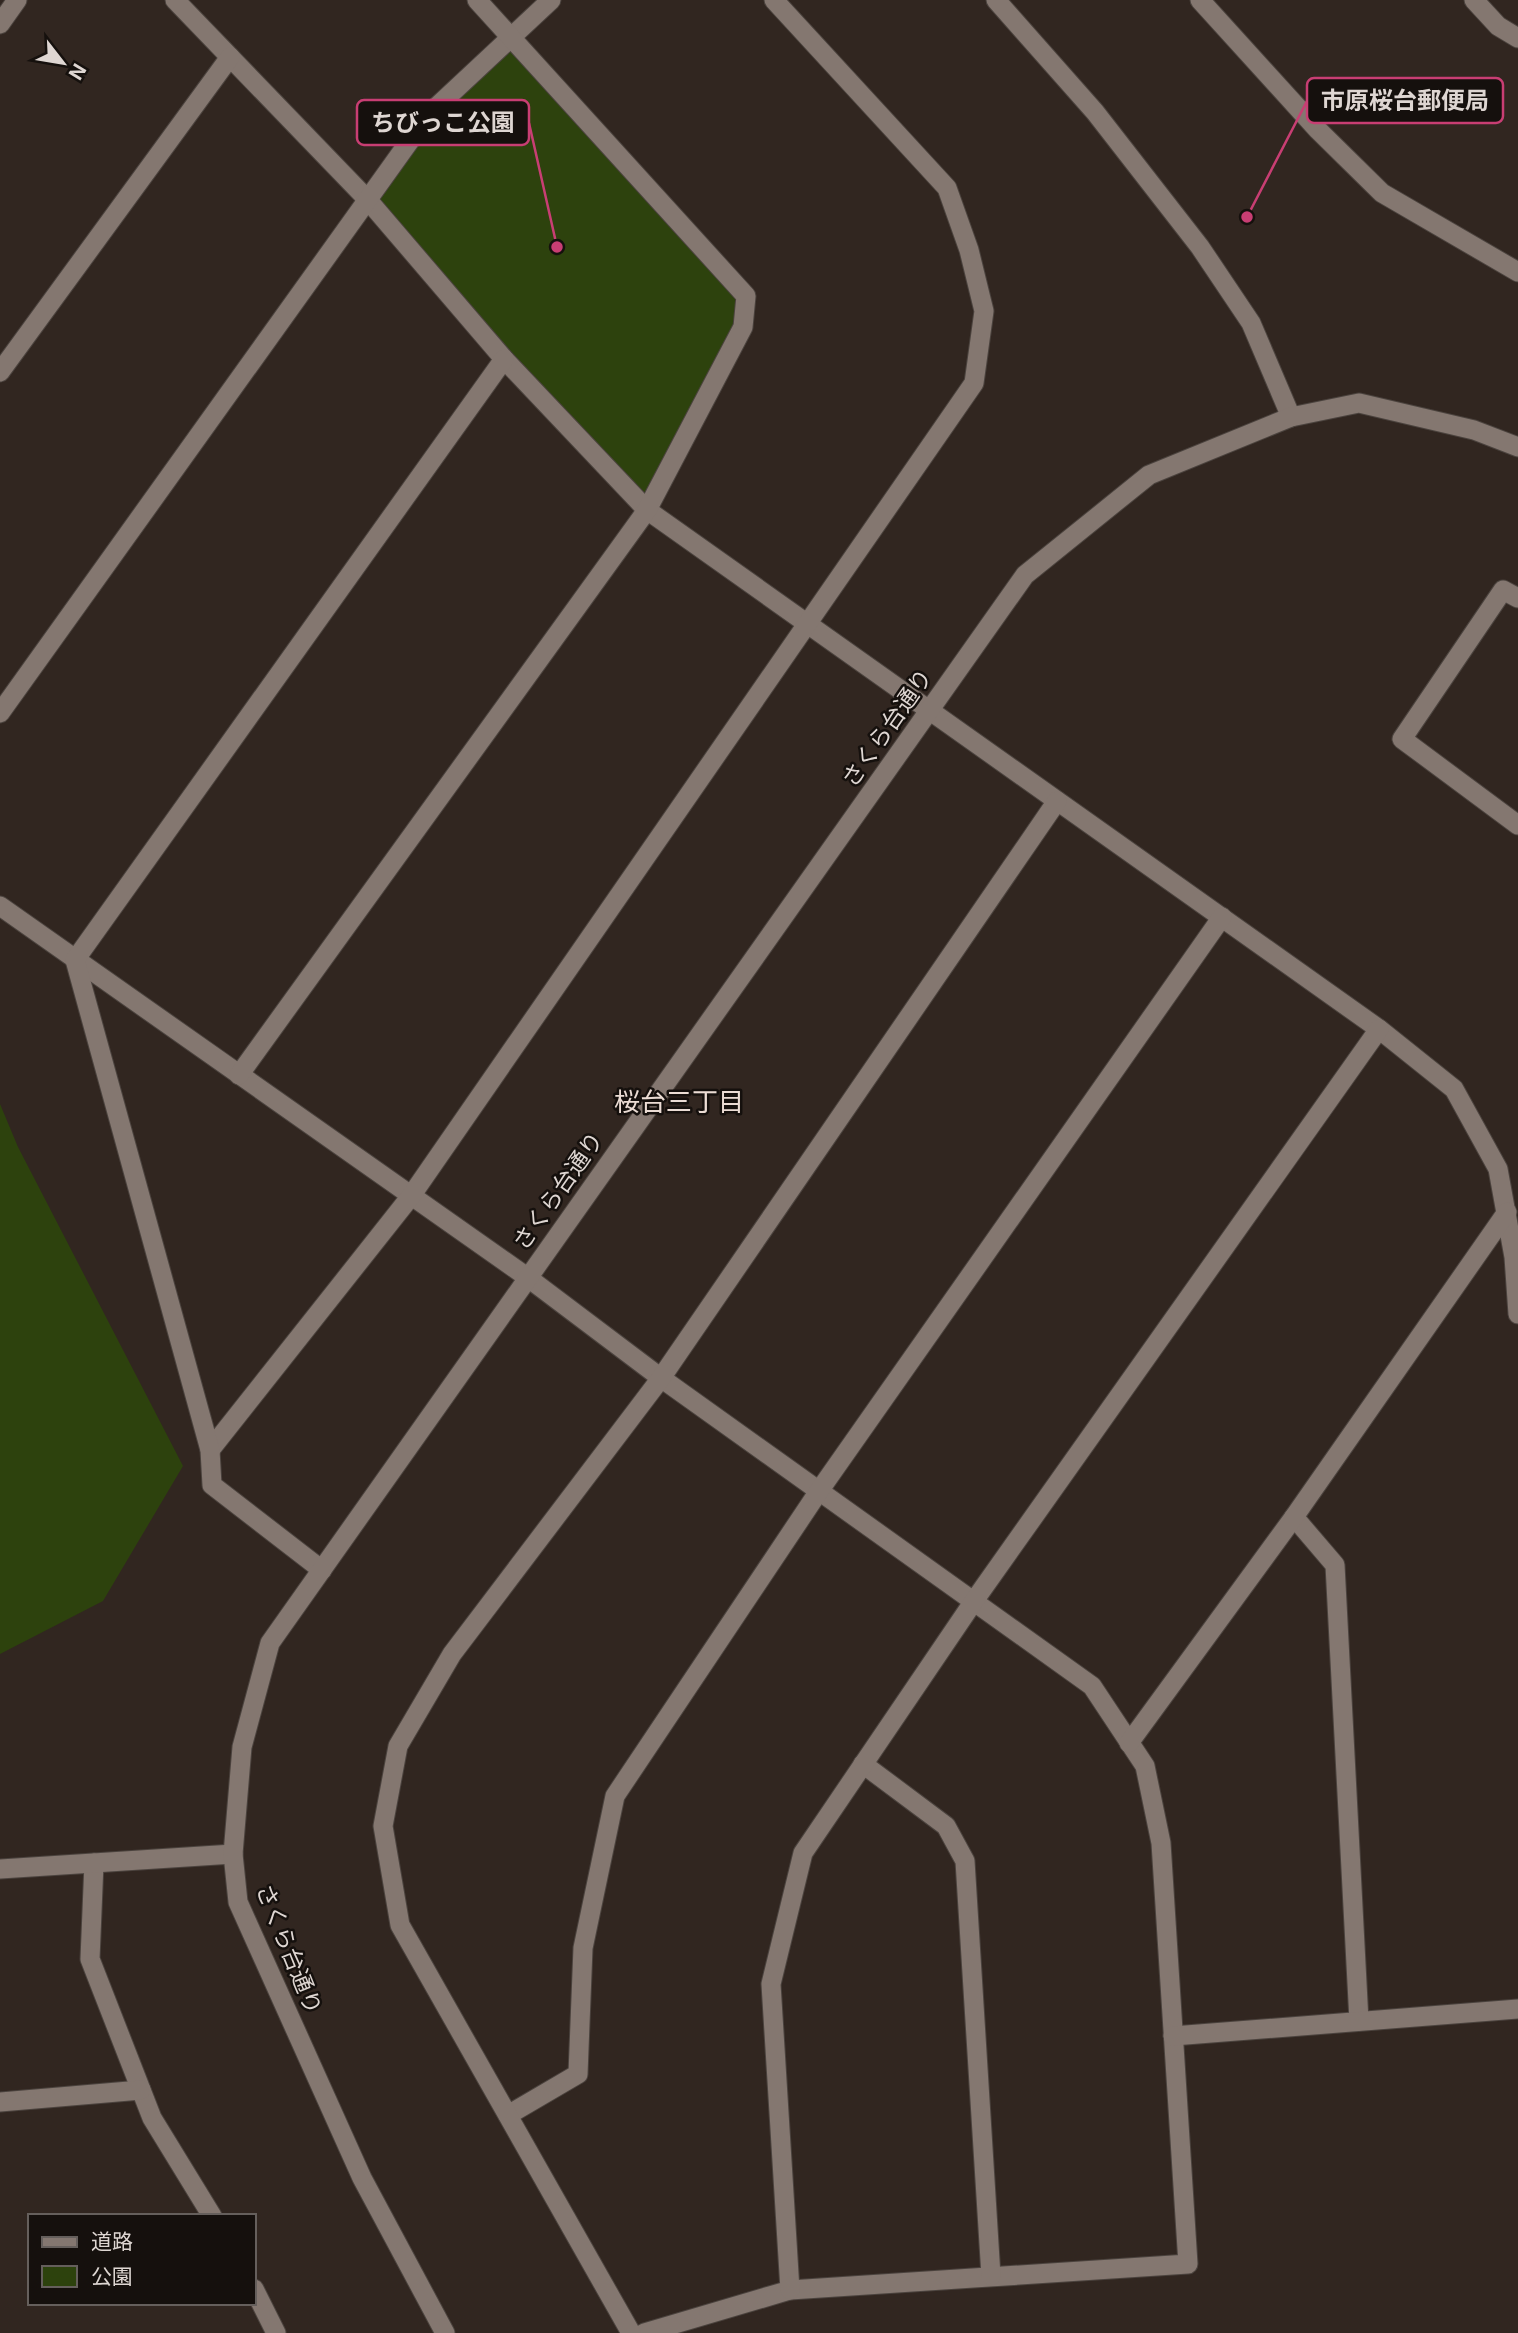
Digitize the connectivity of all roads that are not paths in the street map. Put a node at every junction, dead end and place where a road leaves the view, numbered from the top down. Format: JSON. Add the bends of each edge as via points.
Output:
{"nodes":[{"id":1,"x":17,"y":0,"type":"edge"},
{"id":2,"x":175,"y":0,"type":"edge"},
{"id":3,"x":477,"y":0,"type":"edge"},
{"id":4,"x":551,"y":0,"type":"edge"},
{"id":5,"x":774,"y":0,"type":"edge"},
{"id":6,"x":996,"y":0,"type":"edge"},
{"id":7,"x":1200,"y":0,"type":"edge"},
{"id":8,"x":1474,"y":0,"type":"edge"},
{"id":9,"x":0,"y":24,"type":"edge"},
{"id":10,"x":510,"y":36,"type":"junction"},
{"id":11,"x":1518,"y":38,"type":"edge"},
{"id":12,"x":230,"y":57,"type":"junction"},
{"id":13,"x":368,"y":199,"type":"junction"},
{"id":14,"x":1518,"y":272,"type":"edge"},
{"id":15,"x":504,"y":359,"type":"junction"},
{"id":16,"x":0,"y":372,"type":"edge"},
{"id":17,"x":1291,"y":417,"type":"junction"},
{"id":18,"x":1518,"y":447,"type":"edge"},
{"id":19,"x":647,"y":510,"type":"junction"},
{"id":20,"x":1518,"y":598,"type":"edge"},
{"id":21,"x":807,"y":622,"type":"junction"},
{"id":22,"x":929,"y":711,"type":"junction"},
{"id":23,"x":0,"y":713,"type":"edge"},
{"id":24,"x":1057,"y":801,"type":"junction"},
{"id":25,"x":1518,"y":825,"type":"edge"},
{"id":26,"x":0,"y":906,"type":"edge"},
{"id":27,"x":1222,"y":917,"type":"junction"},
{"id":28,"x":75,"y":960,"type":"junction"},
{"id":29,"x":1379,"y":1029,"type":"junction"},
{"id":30,"x":239,"y":1075,"type":"junction"},
{"id":31,"x":411,"y":1196,"type":"junction"},
{"id":32,"x":1507,"y":1212,"type":"junction"},
{"id":33,"x":527,"y":1277,"type":"junction"},
{"id":34,"x":1518,"y":1314,"type":"edge"},
{"id":35,"x":661,"y":1378,"type":"junction"},
{"id":36,"x":210,"y":1450,"type":"junction"},
{"id":37,"x":819,"y":1491,"type":"junction"},
{"id":38,"x":1294,"y":1517,"type":"junction"},
{"id":39,"x":322,"y":1570,"type":"junction"},
{"id":40,"x":974,"y":1601,"type":"junction"},
{"id":41,"x":1129,"y":1743,"type":"junction"},
{"id":42,"x":863,"y":1764,"type":"junction"},
{"id":43,"x":233,"y":1854,"type":"junction"},
{"id":44,"x":94,"y":1863,"type":"junction"},
{"id":45,"x":0,"y":1869,"type":"edge"},
{"id":46,"x":1518,"y":2009,"type":"edge"},
{"id":47,"x":1359,"y":2021,"type":"junction"},
{"id":48,"x":1173,"y":2036,"type":"junction"},
{"id":49,"x":141,"y":2090,"type":"junction"},
{"id":50,"x":0,"y":2102,"type":"edge"},
{"id":51,"x":508,"y":2115,"type":"junction"},
{"id":52,"x":211,"y":2214,"type":"edge"},
{"id":53,"x":991,"y":2276,"type":"junction"},
{"id":54,"x":790,"y":2290,"type":"junction"},
{"id":55,"x":256,"y":2293,"type":"edge"},
{"id":56,"x":276,"y":2333,"type":"edge"},
{"id":57,"x":445,"y":2333,"type":"edge"},
{"id":58,"x":631,"y":2333,"type":"edge"},
{"id":59,"x":644,"y":2333,"type":"edge"}],
"edges":[{"from":1,"to":9,"type":"street"},
{"from":2,"to":12,"type":"street"},
{"from":3,"to":10,"type":"street"},
{"from":4,"to":10,"type":"street"},
{"from":5,"to":21,"type":"street","via":[[947,188],[985,311],[974,383]]},
{"from":6,"to":17,"type":"street","via":[[1096,112],[1200,247],[1251,323]]},
{"from":7,"to":14,"type":"street","via":[[1382,193]]},
{"from":8,"to":11,"type":"street","via":[[1498,26]]},
{"from":10,"to":13,"type":"street","via":[[429,114]]},
{"from":10,"to":19,"type":"street","via":[[746,296],[743,327],[732,352]]},
{"from":12,"to":13,"type":"street"},
{"from":12,"to":16,"type":"street"},
{"from":13,"to":15,"type":"street"},
{"from":13,"to":23,"type":"street"},
{"from":15,"to":19,"type":"street"},
{"from":15,"to":28,"type":"street"},
{"from":17,"to":18,"type":"street","name":"さくら台通り","via":[[1359,403],[1474,430]]},
{"from":17,"to":22,"type":"street","name":"さくら台通り","via":[[1149,475],[1025,575]]},
{"from":19,"to":21,"type":"street"},
{"from":19,"to":30,"type":"street"},
{"from":20,"to":25,"type":"street","via":[[1503,590],[1402,739]]},
{"from":21,"to":22,"type":"street"},
{"from":21,"to":31,"type":"street"},
{"from":22,"to":24,"type":"street"},
{"from":22,"to":33,"type":"street","name":"さくら台通り"},
{"from":24,"to":27,"type":"street"},
{"from":24,"to":35,"type":"street"},
{"from":26,"to":28,"type":"street"},
{"from":27,"to":29,"type":"street"},
{"from":27,"to":37,"type":"street"},
{"from":28,"to":30,"type":"street"},
{"from":28,"to":36,"type":"street"},
{"from":29,"to":32,"type":"street","via":[[1454,1089],[1498,1170]]},
{"from":29,"to":40,"type":"street"},
{"from":30,"to":31,"type":"street"},
{"from":31,"to":33,"type":"street"},
{"from":31,"to":36,"type":"street"},
{"from":32,"to":34,"type":"street"},
{"from":32,"to":38,"type":"street"},
{"from":33,"to":35,"type":"street"},
{"from":33,"to":39,"type":"street","name":"さくら台通り"},
{"from":35,"to":37,"type":"street"},
{"from":35,"to":51,"type":"street","via":[[452,1654],[398,1746],[383,1826],[400,1925]]},
{"from":36,"to":39,"type":"street","via":[[212,1485]]},
{"from":37,"to":40,"type":"street"},
{"from":37,"to":51,"type":"street","via":[[615,1796],[583,1948],[578,2074]]},
{"from":38,"to":41,"type":"street"},
{"from":38,"to":47,"type":"street","via":[[1335,1565]]},
{"from":39,"to":43,"type":"street","name":"さくら台通り","via":[[270,1643],[242,1747]]},
{"from":40,"to":41,"type":"street","via":[[1092,1686]]},
{"from":40,"to":42,"type":"street"},
{"from":41,"to":48,"type":"street","via":[[1145,1766],[1161,1843]]},
{"from":42,"to":53,"type":"street","via":[[946,1826],[965,1861]]},
{"from":42,"to":54,"type":"street","via":[[803,1853],[771,1984]]},
{"from":43,"to":44,"type":"street"},
{"from":43,"to":57,"type":"street","name":"さくら台通り","via":[[239,1902],[362,2178]]},
{"from":44,"to":45,"type":"street"},
{"from":44,"to":49,"type":"street","via":[[90,1959]]},
{"from":46,"to":47,"type":"street"},
{"from":47,"to":48,"type":"street"},
{"from":48,"to":53,"type":"street","via":[[1188,2264]]},
{"from":49,"to":50,"type":"street"},
{"from":49,"to":52,"type":"street","via":[[152,2118]]},
{"from":51,"to":58,"type":"street"},
{"from":53,"to":54,"type":"street"},
{"from":54,"to":59,"type":"street"},
{"from":55,"to":56,"type":"street"}]}
